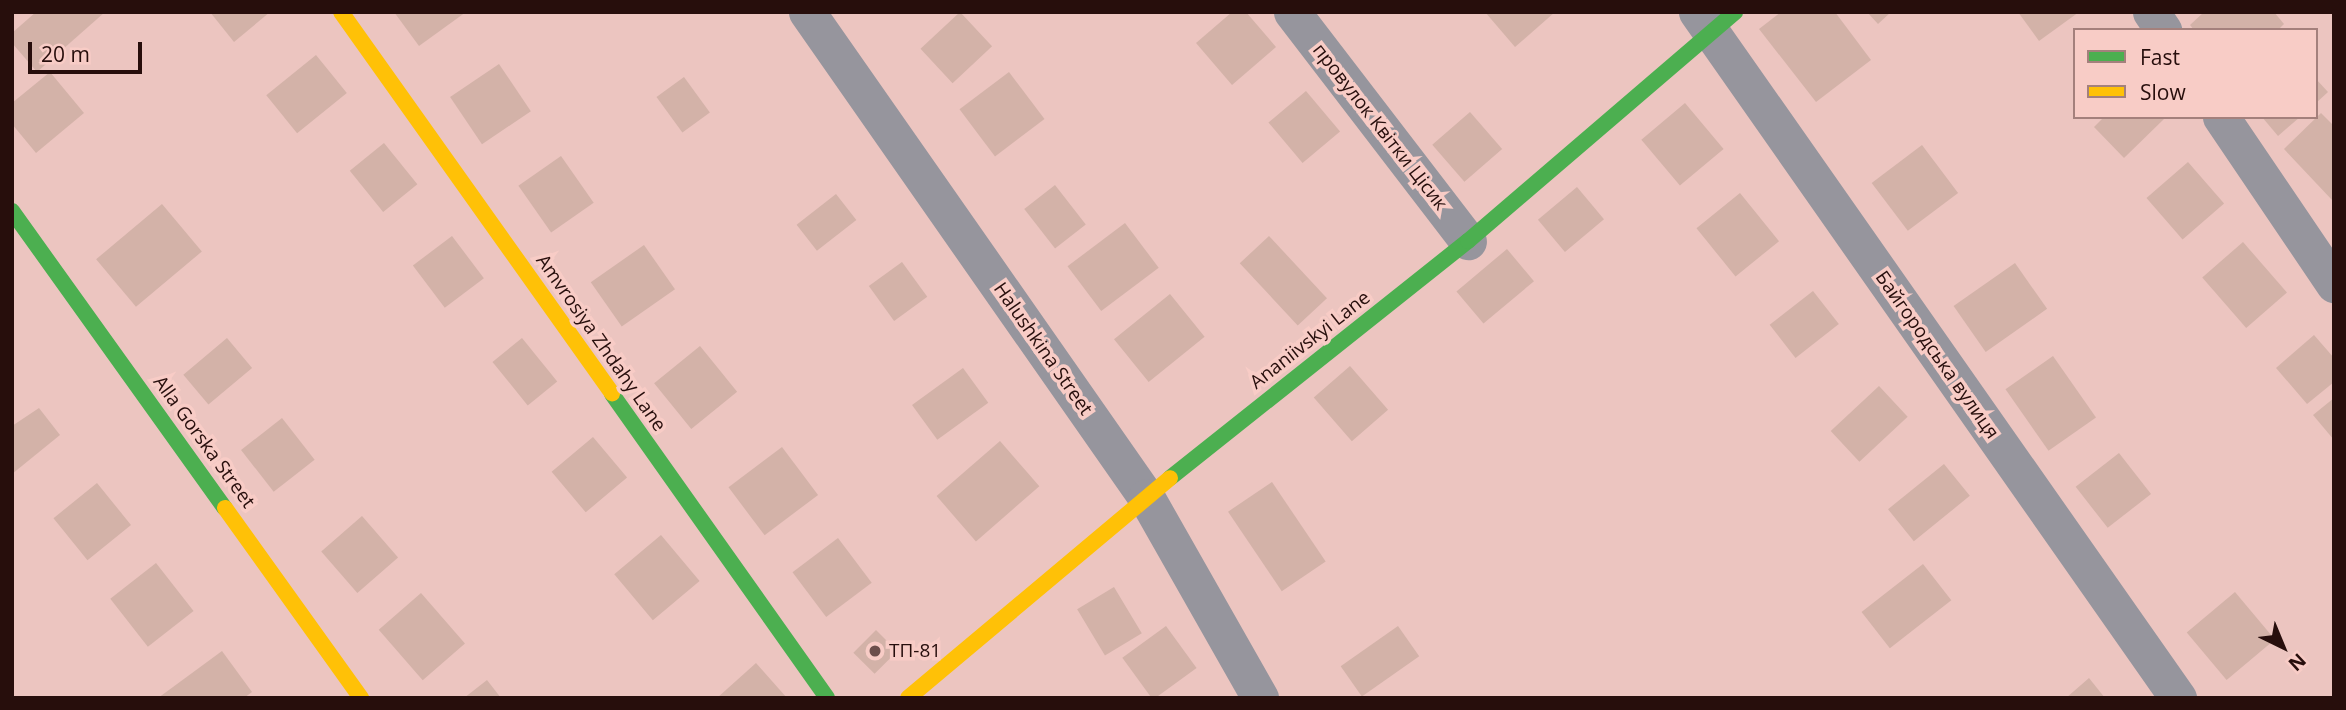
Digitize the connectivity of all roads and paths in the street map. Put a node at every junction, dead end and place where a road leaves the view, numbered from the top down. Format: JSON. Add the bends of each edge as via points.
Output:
{"nodes":[{"id":1,"x":341,"y":12,"type":"edge"},
{"id":2,"x":807,"y":12,"type":"edge"},
{"id":3,"x":1292,"y":12,"type":"edge"},
{"id":4,"x":2151,"y":12,"type":"edge"},
{"id":5,"x":1714,"y":19,"type":"edge"},
{"id":6,"x":2162,"y":28,"type":"edge"},
{"id":7,"x":2222,"y":119,"type":"edge"},
{"id":8,"x":12,"y":211,"type":"edge"},
{"id":9,"x":1468,"y":241,"type":"junction"},
{"id":10,"x":2334,"y":285,"type":"edge"},
{"id":11,"x":1146,"y":497,"type":"junction"},
{"id":12,"x":361,"y":698,"type":"edge"},
{"id":13,"x":828,"y":698,"type":"edge"},
{"id":14,"x":908,"y":698,"type":"edge"},
{"id":15,"x":1260,"y":698,"type":"edge"},
{"id":16,"x":2178,"y":698,"type":"edge"}],
"edges":[{"from":1,"to":13,"type":"street","name":"Amvrosiya Zhdahy Lane"},
{"from":2,"to":11,"type":"street","name":"Halushkina Street"},
{"from":3,"to":9,"type":"street","name":"провулок Квітки Цісик"},
{"from":4,"to":6,"type":"street"},
{"from":5,"to":9,"type":"street","name":"Ananiivskyi Lane"},
{"from":5,"to":16,"type":"street","name":"Байгородська вулиця"},
{"from":7,"to":10,"type":"street"},
{"from":8,"to":12,"type":"street","name":"Alla Gorska Street"},
{"from":9,"to":11,"type":"street","name":"Ananiivskyi Lane"},
{"from":11,"to":14,"type":"street","name":"Ananiivskyi Lane"},
{"from":11,"to":15,"type":"street","name":"Halushkina Street"}]}
